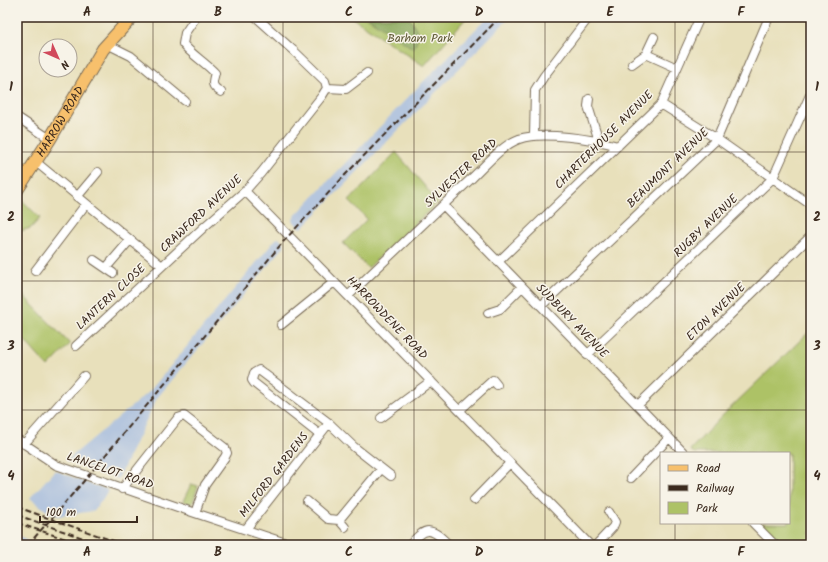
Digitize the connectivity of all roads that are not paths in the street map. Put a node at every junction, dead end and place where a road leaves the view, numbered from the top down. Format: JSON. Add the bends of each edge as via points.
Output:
{"nodes":[{"id":1,"x":196,"y":17,"type":"edge"},
{"id":2,"x":256,"y":17,"type":"edge"},
{"id":3,"x":589,"y":17,"type":"edge"},
{"id":4,"x":700,"y":17,"type":"edge"},
{"id":5,"x":768,"y":17,"type":"edge"},
{"id":6,"x":124,"y":19,"type":"edge"},
{"id":7,"x":654,"y":37,"type":"dead end"},
{"id":8,"x":107,"y":44,"type":"junction"},
{"id":9,"x":646,"y":54,"type":"junction"},
{"id":10,"x":632,"y":64,"type":"dead end"},
{"id":11,"x":677,"y":68,"type":"junction"},
{"id":12,"x":368,"y":74,"type":"dead end"},
{"id":13,"x":327,"y":88,"type":"junction"},
{"id":14,"x":221,"y":92,"type":"dead end"},
{"id":15,"x":811,"y":93,"type":"edge"},
{"id":16,"x":589,"y":99,"type":"dead end"},
{"id":17,"x":185,"y":101,"type":"dead end"},
{"id":18,"x":661,"y":104,"type":"junction"},
{"id":19,"x":17,"y":117,"type":"edge"},
{"id":20,"x":534,"y":136,"type":"junction"},
{"id":21,"x":50,"y":139,"type":"junction"},
{"id":22,"x":717,"y":139,"type":"junction"},
{"id":23,"x":600,"y":141,"type":"junction"},
{"id":24,"x":618,"y":146,"type":"junction"},
{"id":25,"x":36,"y":162,"type":"junction"},
{"id":26,"x":98,"y":172,"type":"dead end"},
{"id":27,"x":773,"y":178,"type":"junction"},
{"id":28,"x":17,"y":190,"type":"edge"},
{"id":29,"x":245,"y":191,"type":"junction"},
{"id":30,"x":77,"y":196,"type":"junction"},
{"id":31,"x":86,"y":204,"type":"junction"},
{"id":32,"x":443,"y":205,"type":"junction"},
{"id":33,"x":811,"y":205,"type":"edge"},
{"id":34,"x":811,"y":236,"type":"edge"},
{"id":35,"x":130,"y":240,"type":"junction"},
{"id":36,"x":94,"y":260,"type":"dead end"},
{"id":37,"x":498,"y":262,"type":"junction"},
{"id":38,"x":162,"y":266,"type":"junction"},
{"id":39,"x":106,"y":268,"type":"junction"},
{"id":40,"x":35,"y":271,"type":"dead end"},
{"id":41,"x":113,"y":273,"type":"dead end"},
{"id":42,"x":334,"y":282,"type":"junction"},
{"id":43,"x":522,"y":287,"type":"junction"},
{"id":44,"x":348,"y":296,"type":"junction"},
{"id":45,"x":541,"y":306,"type":"junction"},
{"id":46,"x":488,"y":313,"type":"dead end"},
{"id":47,"x":281,"y":325,"type":"dead end"},
{"id":48,"x":76,"y":346,"type":"dead end"},
{"id":49,"x":587,"y":355,"type":"junction"},
{"id":50,"x":84,"y":376,"type":"dead end"},
{"id":51,"x":493,"y":380,"type":"dead end"},
{"id":52,"x":431,"y":381,"type":"junction"},
{"id":53,"x":638,"y":405,"type":"junction"},
{"id":54,"x":460,"y":410,"type":"junction"},
{"id":55,"x":381,"y":418,"type":"dead end"},
{"id":56,"x":330,"y":423,"type":"junction"},
{"id":57,"x":320,"y":435,"type":"junction"},
{"id":58,"x":669,"y":438,"type":"junction"},
{"id":59,"x":20,"y":442,"type":"edge"},
{"id":60,"x":683,"y":452,"type":"edge"},
{"id":61,"x":510,"y":463,"type":"junction"},
{"id":62,"x":381,"y":469,"type":"junction"},
{"id":63,"x":391,"y":476,"type":"dead end"},
{"id":64,"x":631,"y":478,"type":"dead end"},
{"id":65,"x":122,"y":488,"type":"junction"},
{"id":66,"x":474,"y":500,"type":"dead end"},
{"id":67,"x":307,"y":501,"type":"dead end"},
{"id":68,"x":609,"y":512,"type":"dead end"},
{"id":69,"x":195,"y":513,"type":"junction"},
{"id":70,"x":754,"y":524,"type":"edge"},
{"id":71,"x":246,"y":529,"type":"junction"},
{"id":72,"x":282,"y":543,"type":"edge"},
{"id":73,"x":292,"y":545,"type":"edge"},
{"id":74,"x":410,"y":545,"type":"edge"},
{"id":75,"x":449,"y":545,"type":"edge"},
{"id":76,"x":590,"y":545,"type":"edge"},
{"id":77,"x":596,"y":545,"type":"edge"},
{"id":78,"x":775,"y":545,"type":"edge"}],
"edges":[{"from":1,"to":14,"type":"street","via":[[185,33],[183,44],[189,52],[215,72],[214,88]]},
{"from":2,"to":13,"type":"street","via":[[325,81]]},
{"from":3,"to":20,"type":"street","via":[[535,90]]},
{"from":4,"to":11,"type":"street","name":"CHARTERHOUSE AVENUE"},
{"from":5,"to":22,"type":"street","name":"BEAUMONT AVENUE"},
{"from":6,"to":8,"type":"main road","name":"HARROW ROAD"},
{"from":7,"to":9,"type":"street"},
{"from":8,"to":17,"type":"street","via":[[131,56]]},
{"from":8,"to":21,"type":"main road","name":"HARROW ROAD"},
{"from":9,"to":10,"type":"street"},
{"from":9,"to":11,"type":"street"},
{"from":11,"to":18,"type":"street","name":"CHARTERHOUSE AVENUE"},
{"from":12,"to":13,"type":"street","via":[[346,90]]},
{"from":13,"to":29,"type":"street","name":"CRAWFORD AVENUE"},
{"from":15,"to":27,"type":"street","name":"RUGBY AVENUE"},
{"from":16,"to":23,"type":"street","via":[[588,106]]},
{"from":18,"to":22,"type":"street"},
{"from":18,"to":24,"type":"street","name":"CHARTERHOUSE AVENUE"},
{"from":19,"to":21,"type":"street"},
{"from":20,"to":23,"type":"street","name":"SYLVESTER ROAD","via":[[550,135]]},
{"from":20,"to":32,"type":"street","name":"SYLVESTER ROAD","via":[[519,139],[504,148]]},
{"from":21,"to":25,"type":"main road","name":"HARROW ROAD"},
{"from":22,"to":27,"type":"street"},
{"from":22,"to":45,"type":"street","name":"BEAUMONT AVENUE"},
{"from":23,"to":24,"type":"street","name":"SYLVESTER ROAD"},
{"from":24,"to":37,"type":"street","name":"CHARTERHOUSE AVENUE"},
{"from":25,"to":28,"type":"main road","name":"HARROW ROAD"},
{"from":25,"to":30,"type":"street","name":"CRAWFORD AVENUE"},
{"from":26,"to":30,"type":"street"},
{"from":27,"to":33,"type":"street"},
{"from":27,"to":49,"type":"street","name":"RUGBY AVENUE"},
{"from":29,"to":38,"type":"street","name":"CRAWFORD AVENUE"},
{"from":29,"to":42,"type":"street","name":"HARROWDENE ROAD"},
{"from":30,"to":31,"type":"street","name":"CRAWFORD AVENUE"},
{"from":31,"to":35,"type":"street","name":"CRAWFORD AVENUE"},
{"from":31,"to":40,"type":"street"},
{"from":32,"to":37,"type":"street","name":"SUDBURY AVENUE"},
{"from":32,"to":44,"type":"street","name":"SYLVESTER ROAD"},
{"from":34,"to":53,"type":"street","name":"ETON AVENUE"},
{"from":35,"to":38,"type":"street","name":"CRAWFORD AVENUE"},
{"from":35,"to":39,"type":"street"},
{"from":36,"to":39,"type":"street"},
{"from":37,"to":43,"type":"street","name":"SUDBURY AVENUE"},
{"from":38,"to":48,"type":"street","name":"LANTERN CLOSE"},
{"from":39,"to":41,"type":"street"},
{"from":42,"to":44,"type":"street","name":"HARROWDENE ROAD"},
{"from":42,"to":47,"type":"street"},
{"from":43,"to":45,"type":"street","name":"SUDBURY AVENUE"},
{"from":43,"to":46,"type":"street","via":[[500,309]]},
{"from":44,"to":52,"type":"street","name":"HARROWDENE ROAD"},
{"from":45,"to":49,"type":"street","name":"SUDBURY AVENUE"},
{"from":49,"to":53,"type":"street","name":"SUDBURY AVENUE"},
{"from":50,"to":59,"type":"street"},
{"from":51,"to":54,"type":"street"},
{"from":52,"to":54,"type":"street","name":"HARROWDENE ROAD"},
{"from":52,"to":55,"type":"street"},
{"from":53,"to":58,"type":"street","name":"SUDBURY AVENUE"},
{"from":54,"to":61,"type":"street","name":"HARROWDENE ROAD"},
{"from":56,"to":57,"type":"street","name":"MILFORD GARDENS"},
{"from":56,"to":57,"type":"street","name":"MILFORD GARDENS","via":[[259,370],[254,373],[254,383]]},
{"from":56,"to":62,"type":"street","name":"MILFORD GARDENS"},
{"from":57,"to":71,"type":"street","name":"MILFORD GARDENS"},
{"from":58,"to":60,"type":"street","name":"SUDBURY AVENUE"},
{"from":58,"to":64,"type":"street"},
{"from":59,"to":65,"type":"street","name":"LANCELOT ROAD","via":[[56,465]]},
{"from":61,"to":66,"type":"street"},
{"from":61,"to":76,"type":"street","name":"HARROWDENE ROAD"},
{"from":62,"to":63,"type":"street","name":"MILFORD GARDENS"},
{"from":62,"to":67,"type":"street","via":[[342,524],[328,519]]},
{"from":65,"to":69,"type":"street","name":"LANCELOT ROAD"},
{"from":65,"to":69,"type":"street","via":[[178,418],[184,416],[225,448],[227,453],[205,485]]},
{"from":68,"to":77,"type":"street","via":[[615,522]]},
{"from":69,"to":71,"type":"street","name":"LANCELOT ROAD"},
{"from":70,"to":78,"type":"street"},
{"from":71,"to":72,"type":"street","name":"LANCELOT ROAD"},
{"from":72,"to":73,"type":"street","name":"LANCELOT ROAD"},
{"from":74,"to":75,"type":"street","via":[[418,535],[430,531],[440,535]]}]}
